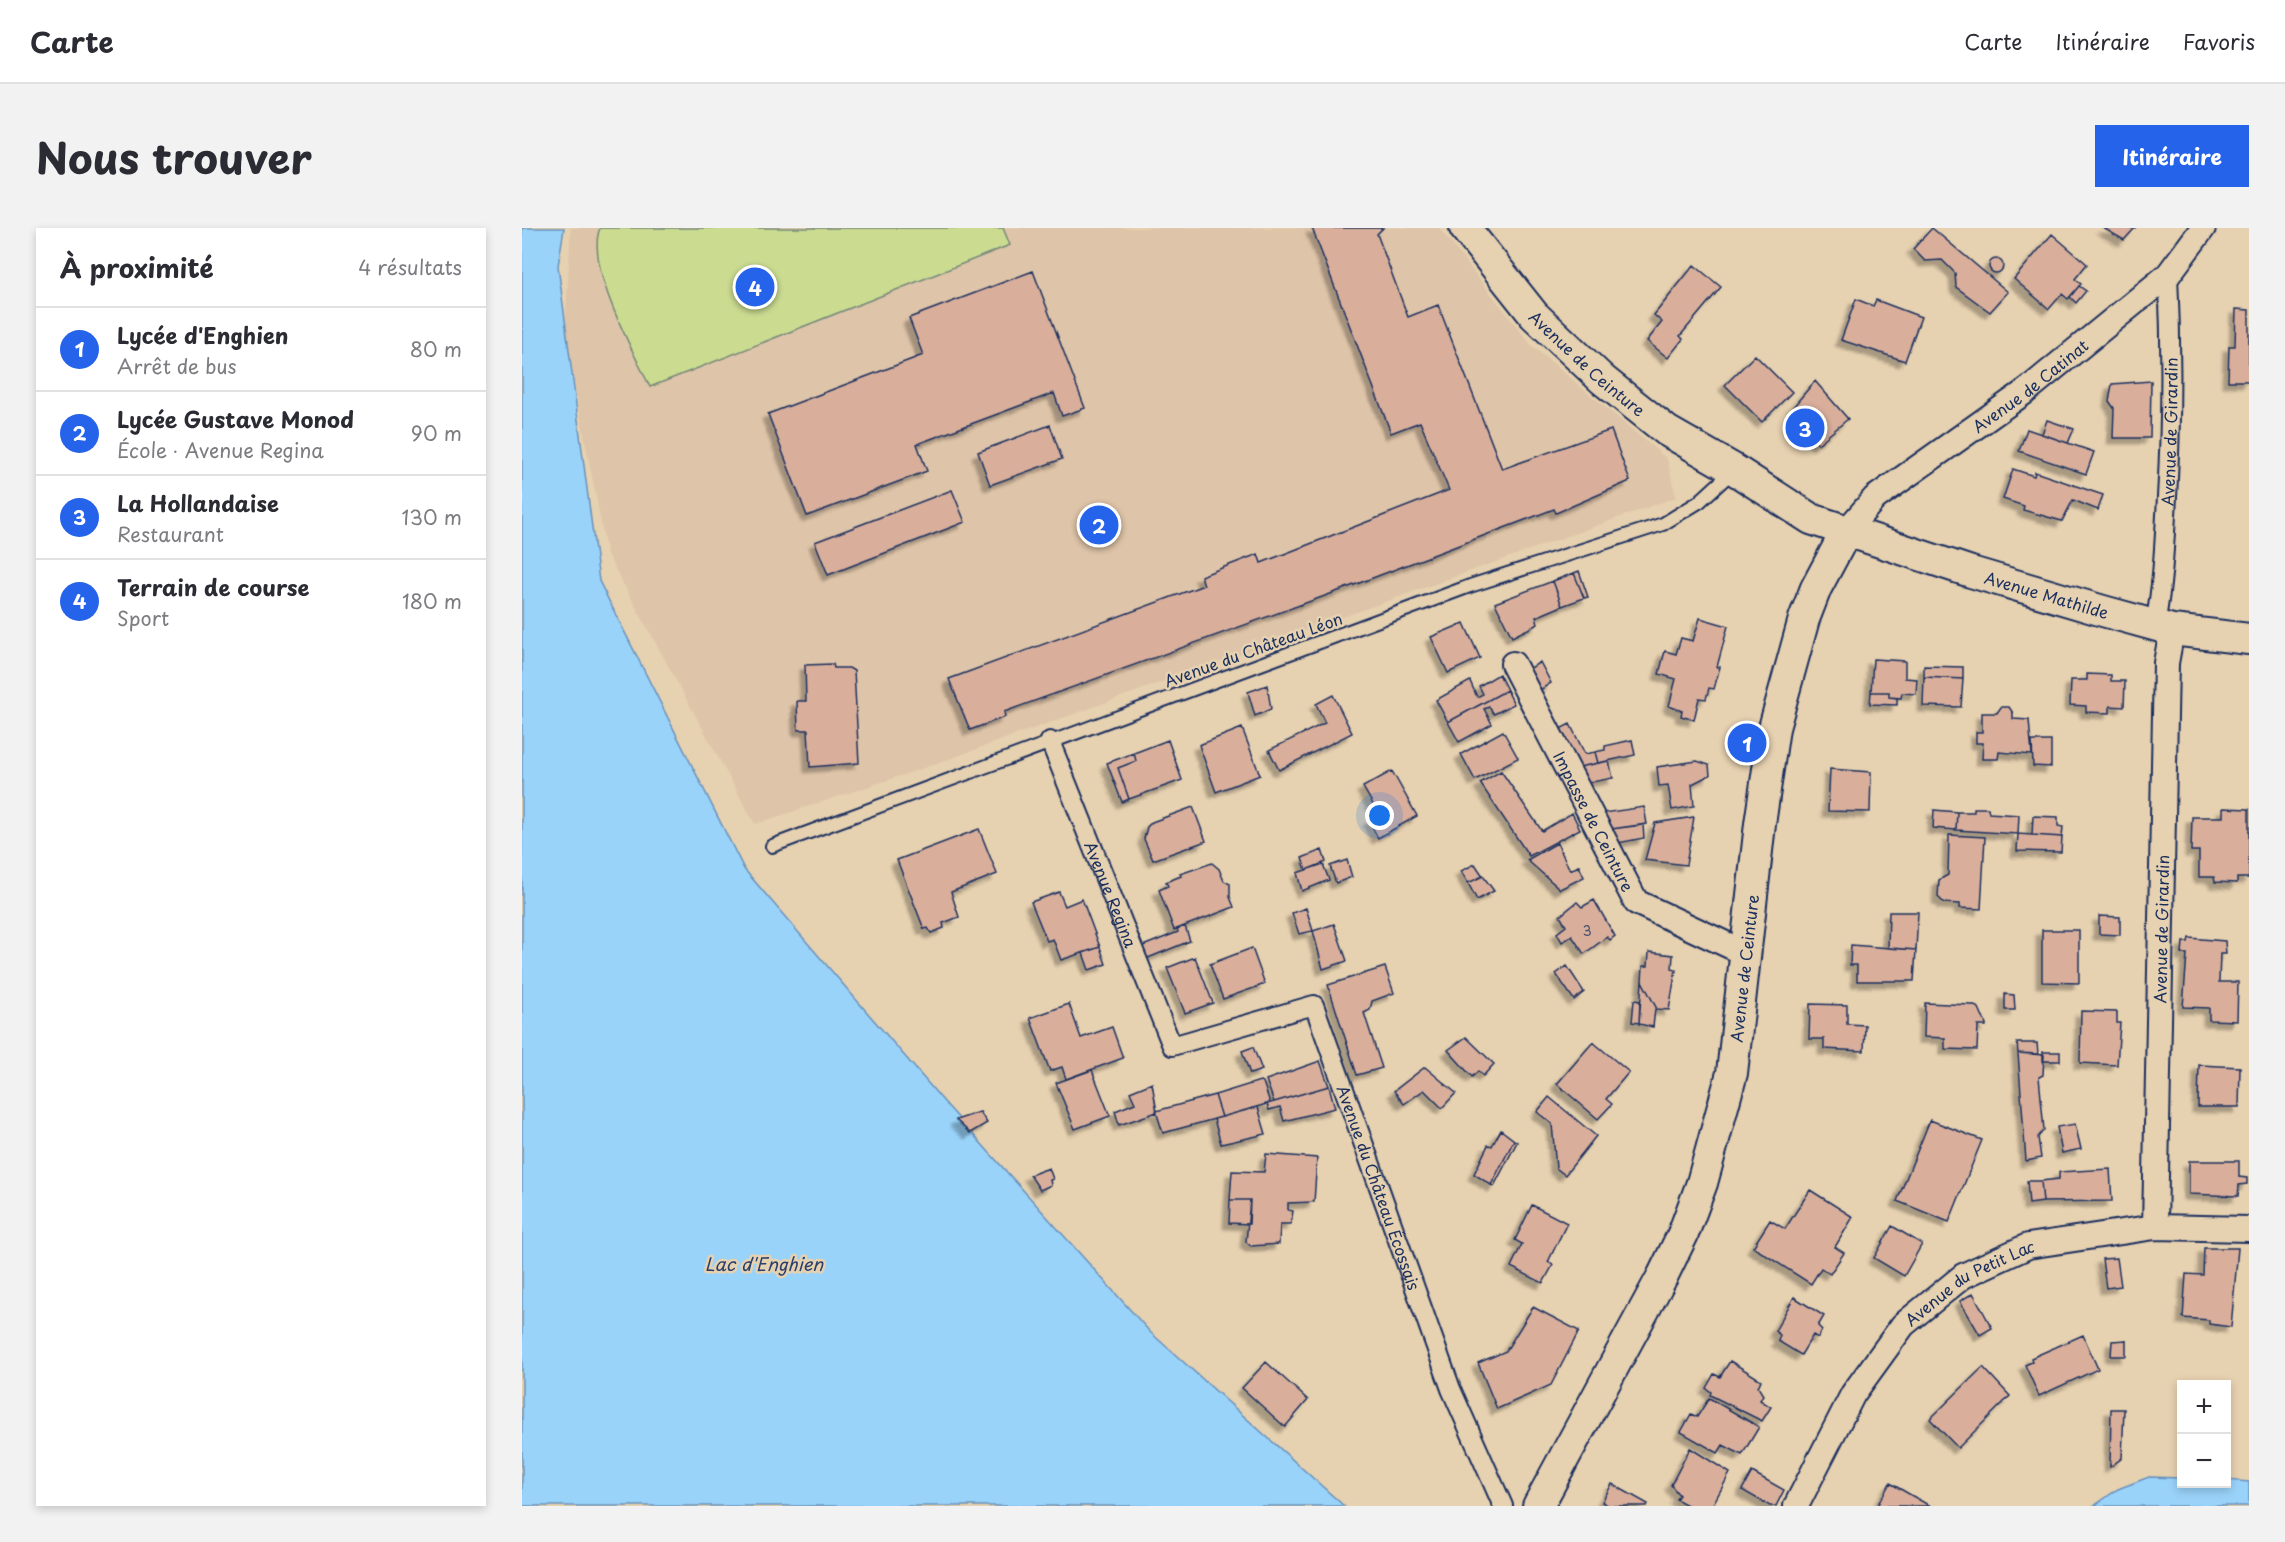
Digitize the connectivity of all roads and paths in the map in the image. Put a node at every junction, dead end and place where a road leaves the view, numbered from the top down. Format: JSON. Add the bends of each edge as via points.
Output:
{"nodes":[{"id":1,"x":1465,"y":228,"type":"edge"},
{"id":2,"x":1485,"y":228,"type":"edge"},
{"id":3,"x":2203,"y":228,"type":"edge"},
{"id":4,"x":2168,"y":275,"type":"junction"},
{"id":5,"x":1735,"y":470,"type":"junction"},
{"id":6,"x":1847,"y":530,"type":"junction"},
{"id":7,"x":2164,"y":627,"type":"junction"},
{"id":8,"x":2249,"y":639,"type":"edge"},
{"id":9,"x":1513,"y":664,"type":"dead end"},
{"id":10,"x":1050,"y":741,"type":"junction"},
{"id":11,"x":772,"y":846,"type":"dead end"},
{"id":12,"x":1747,"y":954,"type":"junction"},
{"id":13,"x":1172,"y":1046,"type":"joint"},
{"id":14,"x":2155,"y":1227,"type":"junction"},
{"id":15,"x":2249,"y":1229,"type":"edge"},
{"id":16,"x":1503,"y":1506,"type":"edge"},
{"id":17,"x":1538,"y":1506,"type":"edge"},
{"id":18,"x":1796,"y":1506,"type":"edge"}],
"edges":[{"from":1,"to":5,"type":"street","name":"Avenue de Ceinture","via":[[1534,315],[1603,380],[1667,431]]},
{"from":2,"to":5,"type":"street","name":"Avenue de Ceinture","via":[[1516,272],[1581,342]]},
{"from":3,"to":4,"type":"street","name":"Avenue de Catinat"},
{"from":4,"to":6,"type":"street","name":"Avenue de Catinat","via":[[2026,391],[1875,498]]},
{"from":4,"to":7,"type":"street","name":"Avenue de Girardin","via":[[2170,453],[2161,597]]},
{"from":5,"to":6,"type":"street","name":"Avenue de Ceinture","via":[[1811,519]]},
{"from":5,"to":10,"type":"lane","name":"Avenue du Château Léon","via":[[1699,502],[1663,524],[1470,586]]},
{"from":6,"to":7,"type":"street","name":"Avenue Mathilde","via":[[1971,572]]},
{"from":6,"to":12,"type":"street","name":"Avenue de Ceinture","via":[[1804,619],[1774,728]]},
{"from":7,"to":8,"type":"street","name":"Avenue Mathilde"},
{"from":7,"to":14,"type":"street","name":"Avenue de Girardin"},
{"from":9,"to":12,"type":"street","name":"Impasse de Ceinture","via":[[1636,902]]},
{"from":10,"to":11,"type":"lane","name":"Avenue du Château Léon"},
{"from":10,"to":13,"type":"street","name":"Avenue Regina"},
{"from":12,"to":17,"type":"street","name":"Avenue de Ceinture","via":[[1732,1073],[1702,1183],[1683,1234]]},
{"from":13,"to":16,"type":"street","name":"Avenue du Château Écossais","via":[[1314,1005],[1451,1389]]},
{"from":14,"to":15,"type":"street","name":"Avenue du Petit Lac"},
{"from":14,"to":18,"type":"street","name":"Avenue du Petit Lac","via":[[2028,1246],[1963,1276],[1903,1325],[1890,1342],[1853,1394]]}]}
